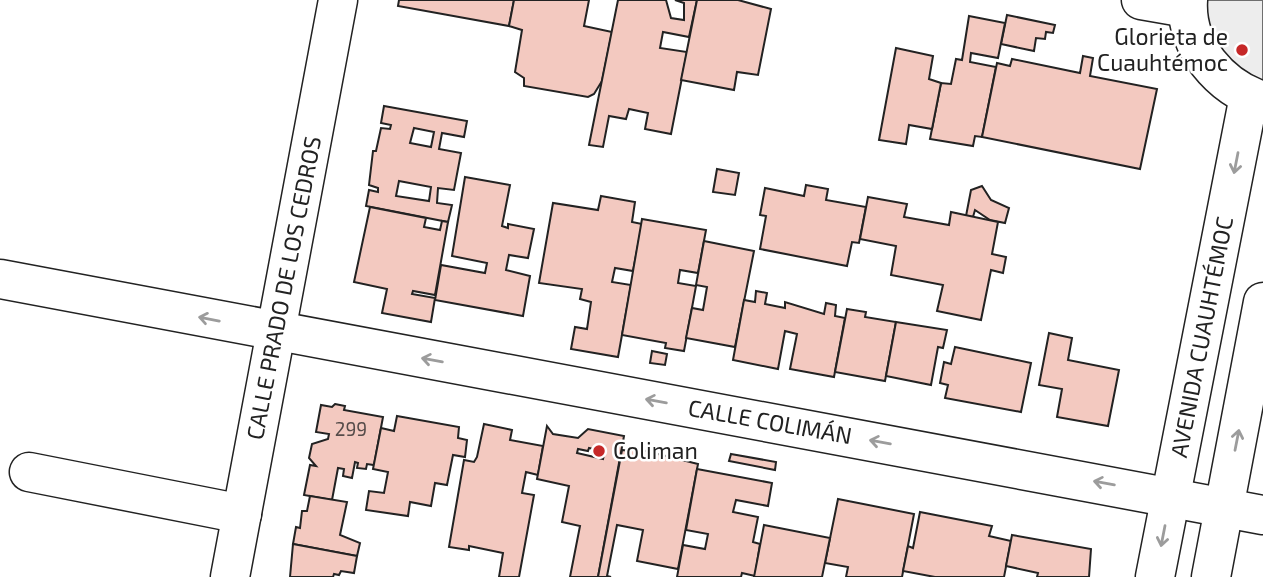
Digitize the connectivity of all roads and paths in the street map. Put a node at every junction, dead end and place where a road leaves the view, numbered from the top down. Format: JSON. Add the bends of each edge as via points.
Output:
{"nodes":[{"id":1,"x":338,"y":0,"type":"edge"},
{"id":2,"x":1141,"y":0,"type":"edge"},
{"id":3,"x":1187,"y":4,"type":"edge"},
{"id":4,"x":1256,"y":99,"type":"edge"},
{"id":5,"x":0,"y":279,"type":"edge"},
{"id":6,"x":1263,"y":302,"type":"edge"},
{"id":7,"x":276,"y":331,"type":"junction"},
{"id":8,"x":29,"y":472,"type":"dead end"},
{"id":9,"x":1171,"y":496,"type":"junction"},
{"id":10,"x":1224,"y":507,"type":"junction"},
{"id":11,"x":242,"y":514,"type":"junction"},
{"id":12,"x":1263,"y":515,"type":"edge"},
{"id":13,"x":230,"y":577,"type":"edge"},
{"id":14,"x":1155,"y":577,"type":"edge"},
{"id":15,"x":1211,"y":577,"type":"edge"}],
"edges":[{"from":1,"to":7,"type":"street","name":"CALLE PRADO DE LOS CEDROS"},
{"from":2,"to":3,"type":"street"},
{"from":3,"to":4,"type":"street","via":[[1193,36],[1206,61],[1218,75]]},
{"from":4,"to":9,"type":"street","name":"AVENIDA CUAUHTÉMOC","one_way":true},
{"from":7,"to":5,"type":"street","name":"CALLE COLIMÁN","one_way":true},
{"from":10,"to":6,"type":"street","one_way":true},
{"from":9,"to":7,"type":"street","name":"CALLE COLIMÁN","one_way":true},
{"from":7,"to":11,"type":"street","name":"CALLE PRADO DE LOS CEDROS"},
{"from":8,"to":11,"type":"street"},
{"from":9,"to":10,"type":"street","name":"CALLE COLIMÁN"},
{"from":9,"to":14,"type":"street","name":"AVENIDA CUAUHTÉMOC","one_way":true},
{"from":10,"to":12,"type":"street","name":"CALLE COLIMÁN"},
{"from":10,"to":15,"type":"street"},
{"from":11,"to":13,"type":"street","name":"CALLE PRADO DE LOS CEDROS"}]}
